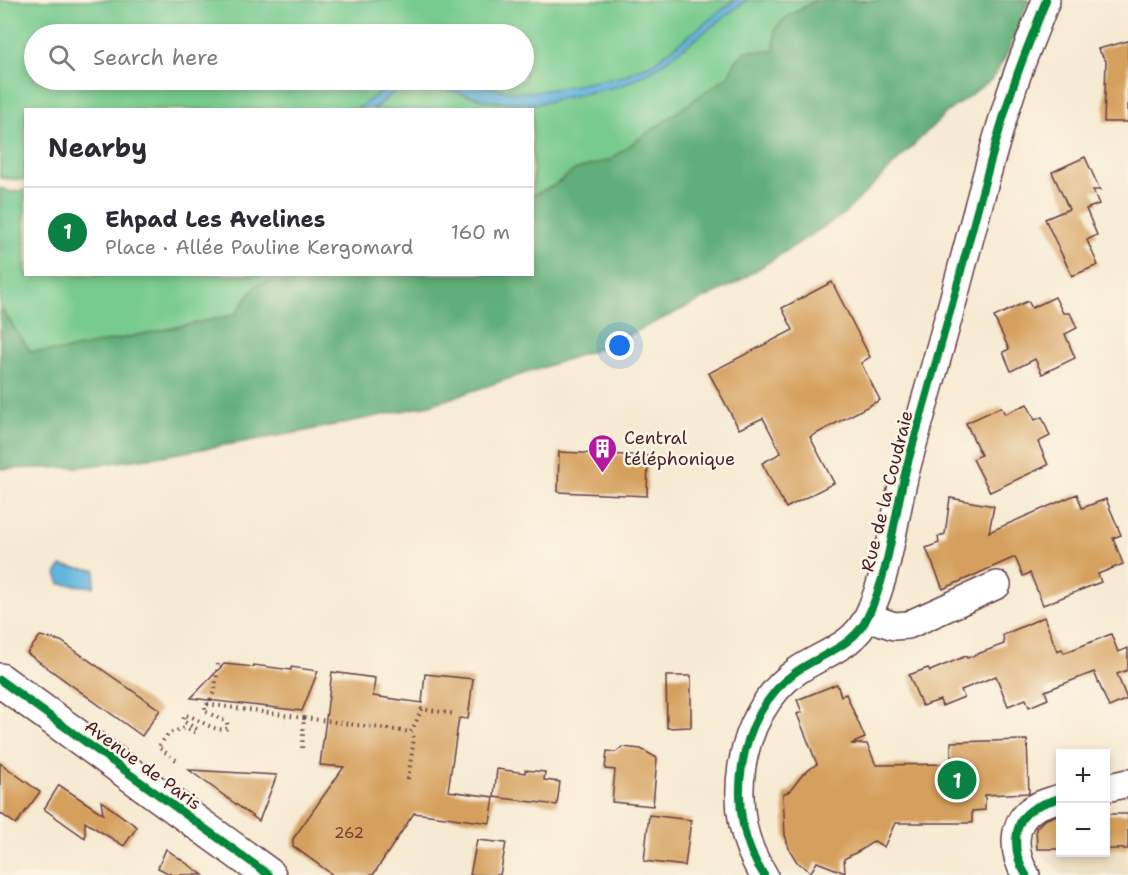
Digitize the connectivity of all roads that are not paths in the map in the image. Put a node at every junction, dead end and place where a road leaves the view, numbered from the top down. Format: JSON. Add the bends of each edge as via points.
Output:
{"nodes":[{"id":1,"x":1046,"y":0,"type":"edge"},
{"id":2,"x":997,"y":585,"type":"dead end"},
{"id":3,"x":868,"y":617,"type":"junction"},
{"id":4,"x":0,"y":680,"type":"edge"},
{"id":5,"x":1128,"y":783,"type":"edge"},
{"id":6,"x":1110,"y":787,"type":"edge"},
{"id":7,"x":1056,"y":799,"type":"edge"},
{"id":8,"x":269,"y":875,"type":"edge"},
{"id":9,"x":764,"y":875,"type":"edge"},
{"id":10,"x":1026,"y":875,"type":"edge"}],
"edges":[{"from":1,"to":3,"type":"street","name":"Rue de la Coudraie","via":[[992,155],[906,471],[884,570]]},
{"from":2,"to":3,"type":"street","via":[[908,625],[894,626]]},
{"from":3,"to":9,"type":"street","name":"Rue de la Coudraie","via":[[862,628],[839,648],[796,671],[784,682],[755,722],[743,760],[741,811],[750,852]]},
{"from":4,"to":8,"type":"main road","name":"Avenue de Paris"},
{"from":5,"to":6,"type":"street"},
{"from":7,"to":10,"type":"street","via":[[1034,807],[1019,823],[1016,852]]}]}
